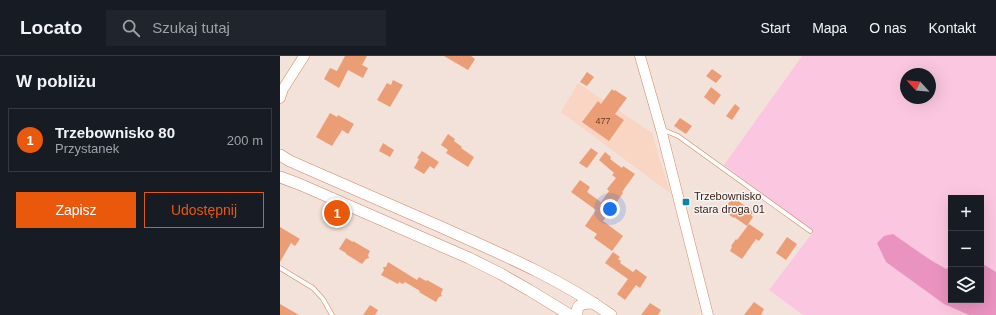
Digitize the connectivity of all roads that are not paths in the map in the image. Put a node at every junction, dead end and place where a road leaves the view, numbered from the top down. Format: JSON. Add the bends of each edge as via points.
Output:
{"nodes":[{"id":1,"x":304,"y":56,"type":"edge"},
{"id":2,"x":640,"y":56,"type":"edge"},
{"id":3,"x":281,"y":93,"type":"edge"},
{"id":4,"x":662,"y":133,"type":"junction"},
{"id":5,"x":280,"y":155,"type":"edge"},
{"id":6,"x":280,"y":177,"type":"edge"},
{"id":7,"x":810,"y":231,"type":"dead end"},
{"id":8,"x":280,"y":268,"type":"edge"},
{"id":9,"x":594,"y":303,"type":"junction"},
{"id":10,"x":332,"y":315,"type":"edge"},
{"id":11,"x":570,"y":315,"type":"edge"},
{"id":12,"x":577,"y":315,"type":"edge"},
{"id":13,"x":611,"y":315,"type":"edge"},
{"id":14,"x":708,"y":315,"type":"edge"}],
"edges":[{"from":1,"to":3,"type":"street"},
{"from":2,"to":4,"type":"street"},
{"from":4,"to":7,"type":"lane","via":[[666,131],[678,136]]},
{"from":4,"to":14,"type":"street"},
{"from":5,"to":9,"type":"main road","via":[[494,250]]},
{"from":6,"to":11,"type":"main road","via":[[470,258],[524,286]]},
{"from":8,"to":10,"type":"lane","via":[[313,288]]},
{"from":9,"to":12,"type":"main road","via":[[580,305]]},
{"from":9,"to":13,"type":"main road"}]}
